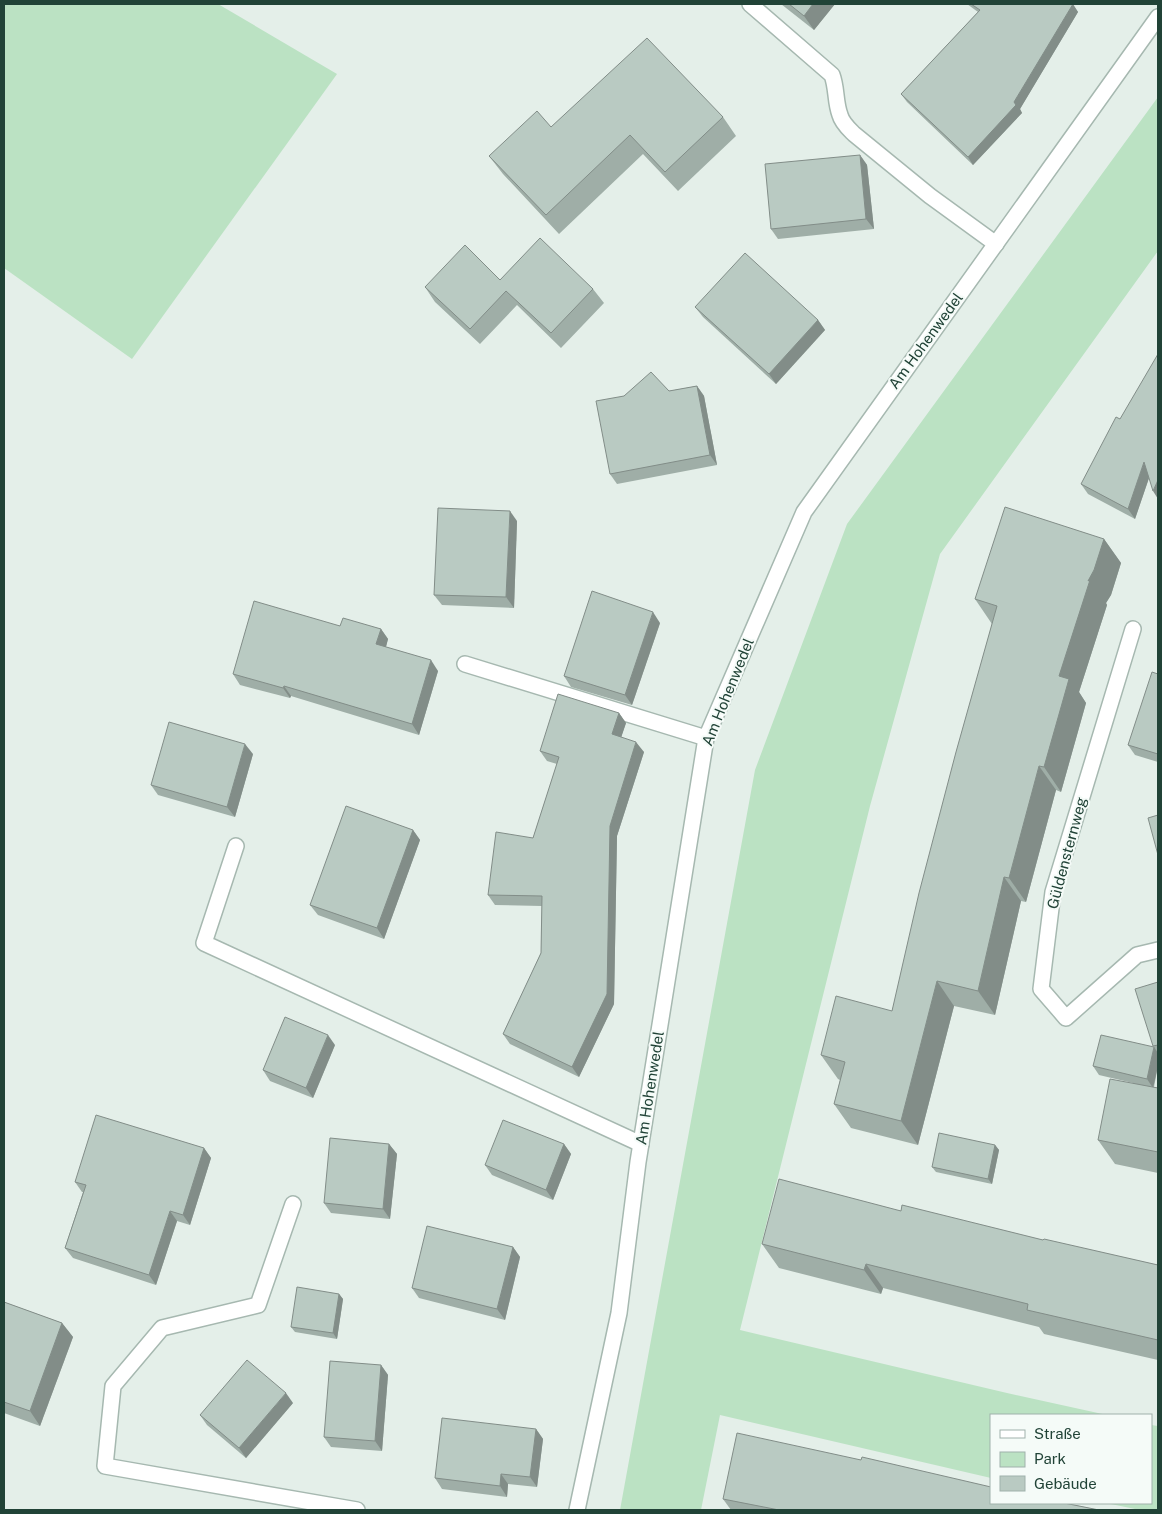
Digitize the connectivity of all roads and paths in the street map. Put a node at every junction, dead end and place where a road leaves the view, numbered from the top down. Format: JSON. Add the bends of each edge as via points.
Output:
{"nodes":[{"id":1,"x":750,"y":4,"type":"edge"},
{"id":2,"x":1158,"y":17,"type":"edge"},
{"id":3,"x":996,"y":244,"type":"junction"},
{"id":4,"x":1133,"y":629,"type":"dead end"},
{"id":5,"x":465,"y":664,"type":"dead end"},
{"id":6,"x":706,"y":738,"type":"junction"},
{"id":7,"x":236,"y":846,"type":"dead end"},
{"id":8,"x":1158,"y":950,"type":"edge"},
{"id":9,"x":641,"y":1144,"type":"junction"},
{"id":10,"x":293,"y":1204,"type":"dead end"},
{"id":11,"x":358,"y":1510,"type":"edge"},
{"id":12,"x":577,"y":1510,"type":"edge"}],
"edges":[{"from":1,"to":3,"type":"street","via":[[832,75],[840,116],[850,130],[930,196]]},
{"from":2,"to":3,"type":"street","name":"Am Hohenwedel"},
{"from":3,"to":6,"type":"street","name":"Am Hohenwedel","via":[[804,512]]},
{"from":4,"to":8,"type":"street","name":"Güldensternweg","via":[[1053,892],[1041,988],[1066,1018],[1137,955]]},
{"from":5,"to":6,"type":"street"},
{"from":6,"to":9,"type":"street","name":"Am Hohenwedel"},
{"from":7,"to":9,"type":"street","via":[[204,943]]},
{"from":9,"to":12,"type":"street","name":"Am Hohenwedel","via":[[619,1313]]},
{"from":10,"to":11,"type":"street","via":[[258,1305],[162,1328],[113,1386],[105,1466]]}]}
